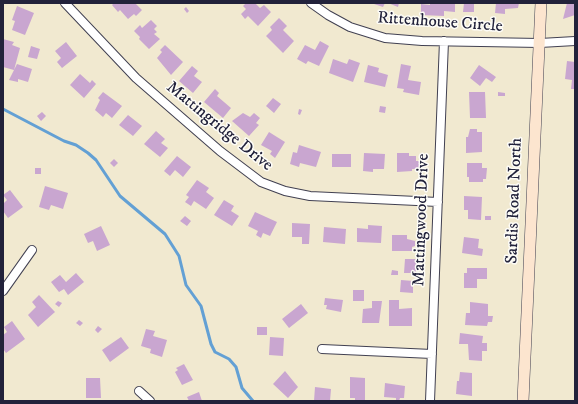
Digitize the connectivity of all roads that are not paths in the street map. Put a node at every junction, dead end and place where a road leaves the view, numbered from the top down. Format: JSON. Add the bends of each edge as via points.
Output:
{"nodes":[{"id":1,"x":65,"y":3,"type":"edge"},
{"id":2,"x":311,"y":3,"type":"edge"},
{"id":3,"x":541,"y":3,"type":"edge"},
{"id":4,"x":444,"y":41,"type":"junction"},
{"id":5,"x":575,"y":41,"type":"edge"},
{"id":6,"x":540,"y":43,"type":"junction"},
{"id":7,"x":438,"y":202,"type":"junction"},
{"id":8,"x":32,"y":250,"type":"dead end"},
{"id":9,"x":3,"y":291,"type":"edge"},
{"id":10,"x":322,"y":349,"type":"dead end"},
{"id":11,"x":432,"y":354,"type":"junction"},
{"id":12,"x":139,"y":391,"type":"dead end"},
{"id":13,"x":150,"y":401,"type":"edge"},
{"id":14,"x":430,"y":401,"type":"edge"},
{"id":15,"x":524,"y":401,"type":"edge"}],
"edges":[{"from":1,"to":7,"type":"street","name":"Mattingridge Drive","via":[[136,78],[238,166],[261,182],[285,191],[310,196]]},
{"from":2,"to":4,"type":"street","name":"Rittenhouse Circle","via":[[333,18],[371,35]]},
{"from":3,"to":6,"type":"street","name":"Sardis Road North"},
{"from":4,"to":6,"type":"street","name":"Rittenhouse Circle"},
{"from":4,"to":7,"type":"street","name":"Mattingwood Drive"},
{"from":5,"to":6,"type":"street","name":"Rittenhouse Circle"},
{"from":6,"to":15,"type":"street","name":"Sardis Road North"},
{"from":7,"to":11,"type":"street","name":"Mattingwood Drive"},
{"from":8,"to":9,"type":"street"},
{"from":10,"to":11,"type":"street"},
{"from":11,"to":14,"type":"street","name":"Mattingwood Drive"},
{"from":12,"to":13,"type":"street"}]}
